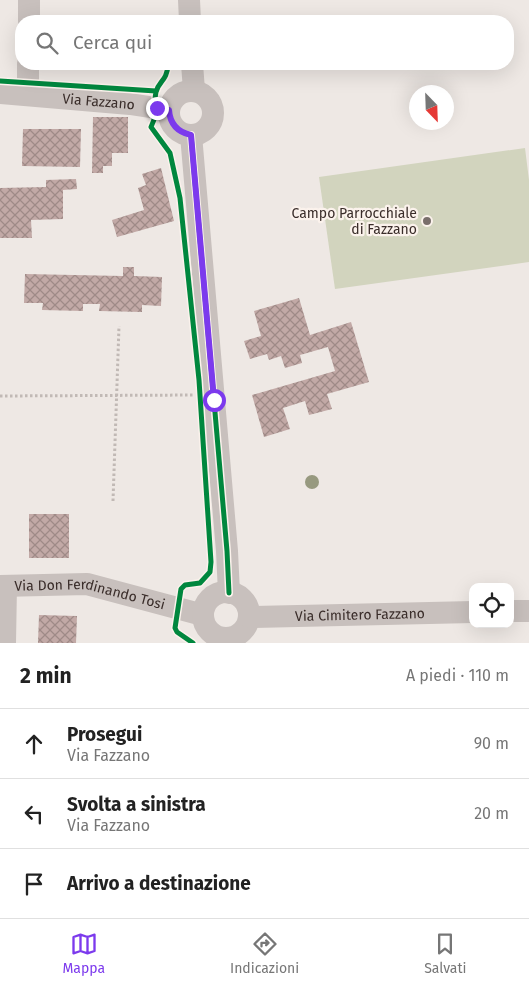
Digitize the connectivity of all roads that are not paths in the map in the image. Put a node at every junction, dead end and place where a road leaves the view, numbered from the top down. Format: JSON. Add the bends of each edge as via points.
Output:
{"nodes":[{"id":1,"x":29,"y":0,"type":"edge"},
{"id":2,"x":189,"y":0,"type":"edge"},
{"id":3,"x":29,"y":15,"type":"edge"},
{"id":4,"x":190,"y":15,"type":"edge"},
{"id":5,"x":28,"y":70,"type":"edge"},
{"id":6,"x":192,"y":70,"type":"edge"},
{"id":7,"x":194,"y":90,"type":"junction"},
{"id":8,"x":0,"y":93,"type":"edge"},
{"id":9,"x":28,"y":95,"type":"junction"},
{"id":10,"x":169,"y":110,"type":"junction"},
{"id":11,"x":191,"y":135,"type":"junction"},
{"id":12,"x":3,"y":586,"type":"edge"},
{"id":13,"x":229,"y":592,"type":"junction"},
{"id":14,"x":514,"y":611,"type":"edge"},
{"id":15,"x":529,"y":611,"type":"edge"},
{"id":16,"x":469,"y":612,"type":"edge"},
{"id":17,"x":203,"y":615,"type":"junction"},
{"id":18,"x":249,"y":617,"type":"junction"},
{"id":19,"x":225,"y":640,"type":"edge"},
{"id":20,"x":4,"y":643,"type":"edge"}],
"edges":[{"from":1,"to":3,"type":"street"},
{"from":2,"to":4,"type":"street"},
{"from":5,"to":9,"type":"street"},
{"from":6,"to":7,"type":"street"},
{"from":7,"to":10,"type":"street","via":[[180,93]]},
{"from":7,"to":11,"type":"street","via":[[201,92],[211,103],[213,118],[205,130]]},
{"from":8,"to":9,"type":"street","name":"Via Fazzano"},
{"from":9,"to":10,"type":"street","name":"Via Fazzano"},
{"from":10,"to":11,"type":"street","via":[[172,124],[184,134]]},
{"from":11,"to":13,"type":"street"},
{"from":12,"to":17,"type":"street","name":"Via Don Ferdinando Tosi","via":[[87,584]]},
{"from":12,"to":20,"type":"street","name":"Via Don Ferdinando Tosi"},
{"from":13,"to":17,"type":"street","via":[[208,601]]},
{"from":13,"to":18,"type":"street","via":[[241,598]]},
{"from":14,"to":15,"type":"street"},
{"from":16,"to":18,"type":"street","name":"Via Cimitero Fazzano"},
{"from":17,"to":19,"type":"street","via":[[212,634]]},
{"from":18,"to":19,"type":"street","via":[[244,629]]}]}
